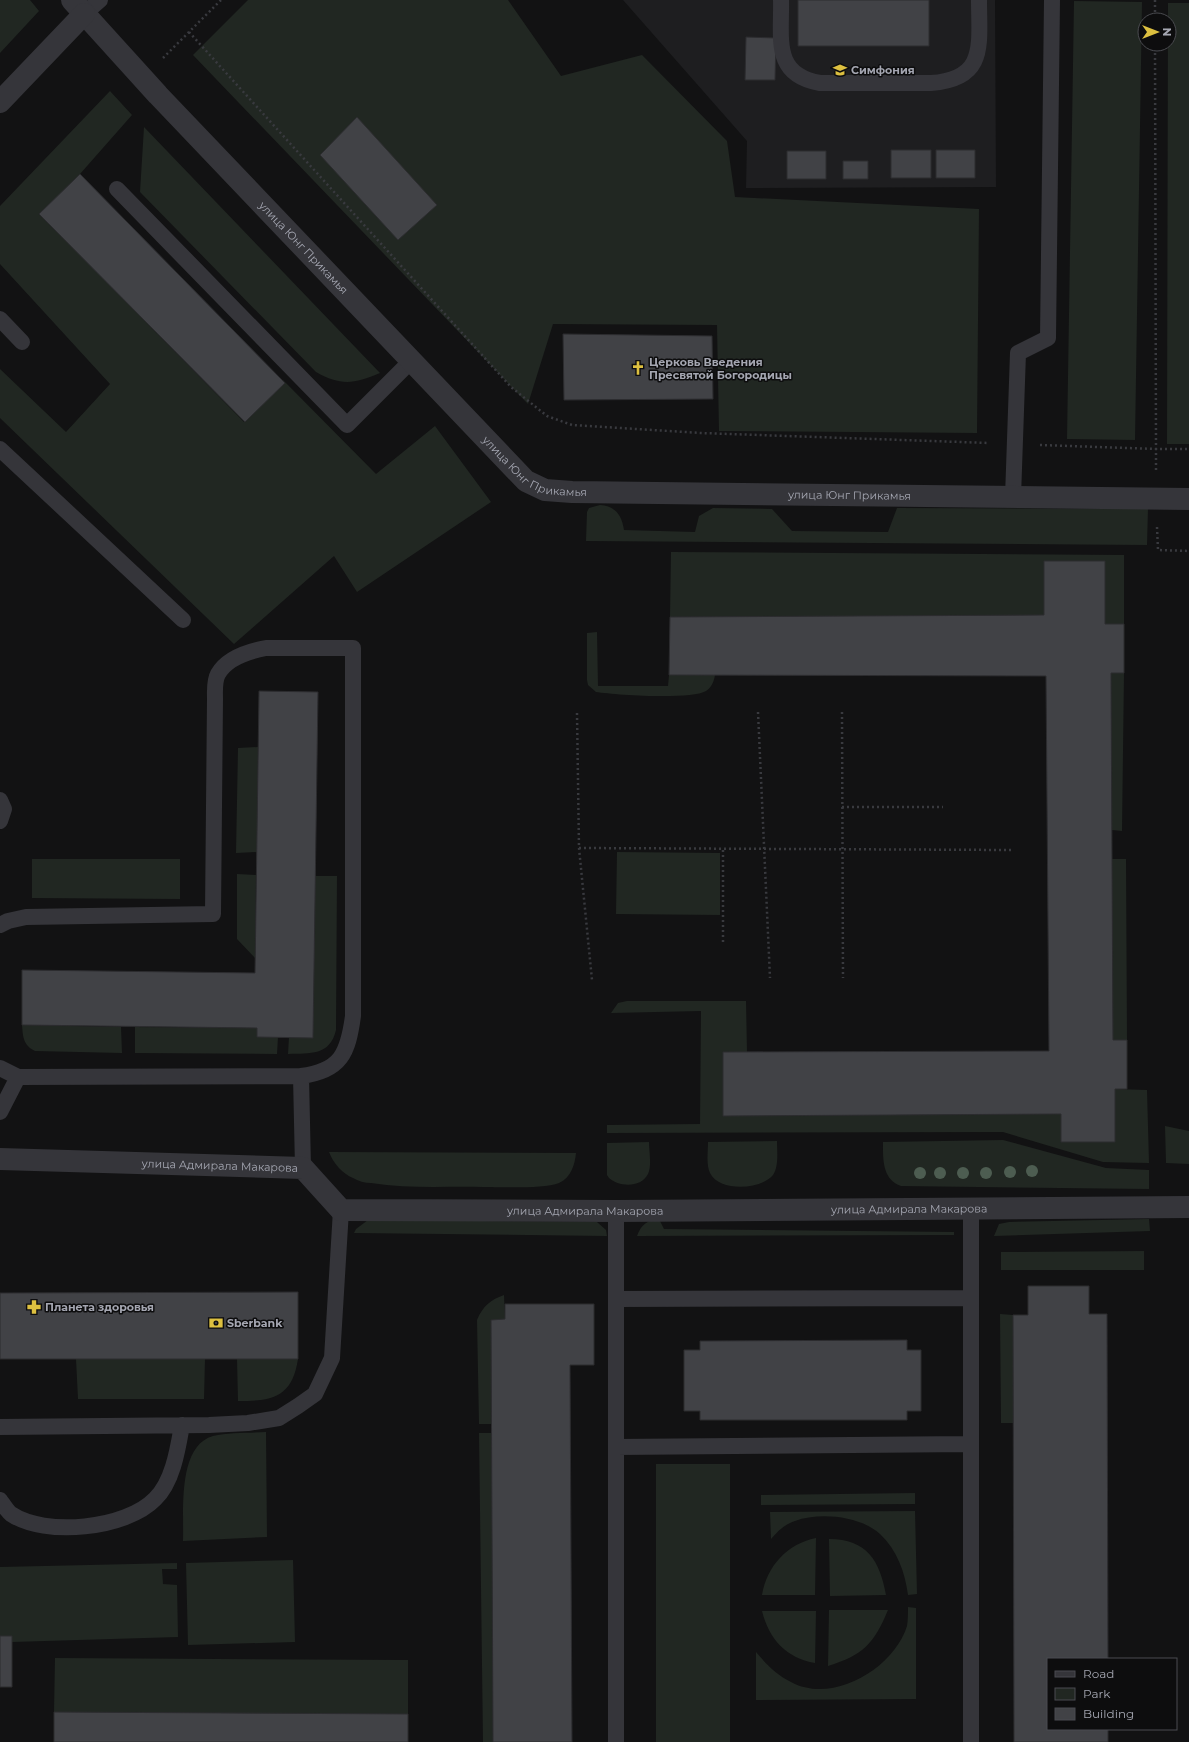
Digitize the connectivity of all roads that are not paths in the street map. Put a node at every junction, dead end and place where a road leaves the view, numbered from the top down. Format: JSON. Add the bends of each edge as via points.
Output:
{"nodes":[{"id":1,"x":781,"y":0,"type":"edge"},
{"id":2,"x":979,"y":0,"type":"edge"},
{"id":3,"x":1052,"y":0,"type":"edge"},
{"id":4,"x":85,"y":5,"type":"edge"},
{"id":5,"x":0,"y":102,"type":"edge"},
{"id":6,"x":117,"y":189,"type":"dead end"},
{"id":7,"x":0,"y":320,"type":"edge"},
{"id":8,"x":22,"y":342,"type":"dead end"},
{"id":9,"x":412,"y":360,"type":"junction"},
{"id":10,"x":0,"y":449,"type":"edge"},
{"id":11,"x":1013,"y":498,"type":"junction"},
{"id":12,"x":1189,"y":499,"type":"edge"},
{"id":13,"x":183,"y":620,"type":"dead end"},
{"id":14,"x":0,"y":800,"type":"edge"},
{"id":15,"x":0,"y":821,"type":"edge"},
{"id":16,"x":0,"y":925,"type":"edge"},
{"id":17,"x":0,"y":1068,"type":"edge"},
{"id":18,"x":301,"y":1076,"type":"junction"},
{"id":19,"x":18,"y":1077,"type":"junction"},
{"id":20,"x":0,"y":1112,"type":"edge"},
{"id":21,"x":0,"y":1159,"type":"edge"},
{"id":22,"x":302,"y":1168,"type":"junction"},
{"id":23,"x":1189,"y":1207,"type":"edge"},
{"id":24,"x":971,"y":1208,"type":"junction"},
{"id":25,"x":340,"y":1210,"type":"junction"},
{"id":26,"x":616,"y":1211,"type":"junction"},
{"id":27,"x":971,"y":1298,"type":"junction"},
{"id":28,"x":616,"y":1299,"type":"junction"},
{"id":29,"x":182,"y":1426,"type":"junction"},
{"id":30,"x":0,"y":1427,"type":"edge"},
{"id":31,"x":971,"y":1444,"type":"junction"},
{"id":32,"x":616,"y":1446,"type":"junction"},
{"id":33,"x":0,"y":1500,"type":"edge"},
{"id":34,"x":616,"y":1742,"type":"edge"},
{"id":35,"x":971,"y":1742,"type":"edge"}],
"edges":[{"from":1,"to":2,"type":"lane","via":[[784,60],[797,76],[820,83],[930,83],[948,82],[961,77],[971,68],[977,56],[979,39]]},
{"from":3,"to":11,"type":"lane","via":[[1048,338],[1018,353]]},
{"from":4,"to":5,"type":"street"},
{"from":4,"to":9,"type":"street","name":"улица Юнг Прикамья","via":[[143,79]]},
{"from":6,"to":9,"type":"lane","via":[[347,425]]},
{"from":7,"to":8,"type":"lane"},
{"from":9,"to":11,"type":"street","name":"улица Юнг Прикамья","via":[[526,480],[545,490]]},
{"from":10,"to":13,"type":"lane"},
{"from":11,"to":12,"type":"street","name":"улица Юнг Прикамья"},
{"from":14,"to":15,"type":"lane","via":[[4,809]]},
{"from":16,"to":18,"type":"lane","via":[[26,918],[213,914],[215,699],[218,674],[232,660],[253,650],[353,648],[353,1016],[350,1038],[337,1063],[317,1074]]},
{"from":17,"to":19,"type":"lane"},
{"from":18,"to":19,"type":"lane"},
{"from":18,"to":22,"type":"lane"},
{"from":19,"to":20,"type":"lane"},
{"from":21,"to":22,"type":"street","name":"улица Адмирала Макарова"},
{"from":22,"to":25,"type":"street","name":"улица Адмирала Макарова"},
{"from":23,"to":24,"type":"street","name":"улица Адмирала Макарова"},
{"from":24,"to":26,"type":"street","name":"улица Адмирала Макарова"},
{"from":24,"to":27,"type":"lane"},
{"from":25,"to":26,"type":"street","name":"улица Адмирала Макарова"},
{"from":25,"to":29,"type":"lane","via":[[332,1358],[315,1394],[279,1418],[248,1423]]},
{"from":26,"to":28,"type":"lane"},
{"from":27,"to":28,"type":"lane"},
{"from":27,"to":31,"type":"lane"},
{"from":28,"to":32,"type":"lane"},
{"from":29,"to":30,"type":"lane"},
{"from":29,"to":33,"type":"lane","via":[[177,1456],[165,1484],[156,1499],[137,1513],[110,1523],[51,1527],[28,1523],[10,1514]]},
{"from":31,"to":32,"type":"lane"},
{"from":31,"to":35,"type":"lane"},
{"from":32,"to":34,"type":"lane"}]}
